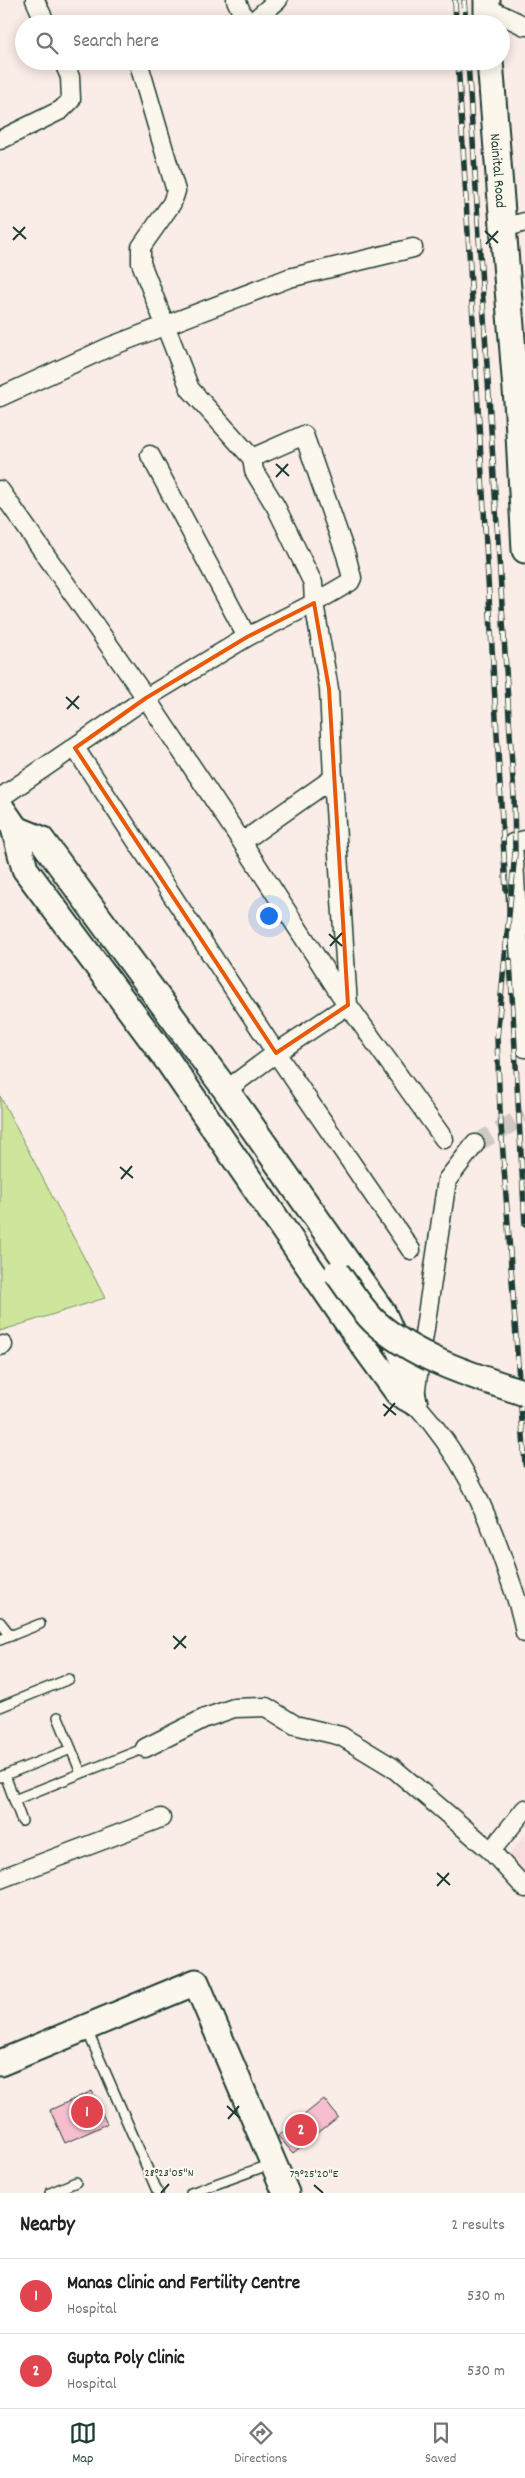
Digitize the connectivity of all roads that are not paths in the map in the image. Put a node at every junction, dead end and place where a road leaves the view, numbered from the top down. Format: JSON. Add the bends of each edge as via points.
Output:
{"nodes":[{"id":1,"x":36,"y":0,"type":"edge"},
{"id":2,"x":236,"y":0,"type":"edge"},
{"id":3,"x":278,"y":0,"type":"edge"},
{"id":4,"x":486,"y":10,"type":"edge"},
{"id":5,"x":42,"y":15,"type":"edge"},
{"id":6,"x":244,"y":15,"type":"edge"},
{"id":7,"x":260,"y":15,"type":"edge"},
{"id":8,"x":498,"y":15,"type":"edge"},
{"id":9,"x":510,"y":20,"type":"edge"},
{"id":10,"x":525,"y":26,"type":"edge"},
{"id":11,"x":67,"y":70,"type":"edge"},
{"id":12,"x":141,"y":70,"type":"edge"},
{"id":13,"x":491,"y":70,"type":"edge"},
{"id":14,"x":0,"y":140,"type":"edge"},
{"id":15,"x":514,"y":225,"type":"edge"},
{"id":16,"x":413,"y":248,"type":"dead end"},
{"id":17,"x":166,"y":324,"type":"junction"},
{"id":18,"x":1,"y":393,"type":"edge"},
{"id":19,"x":150,"y":455,"type":"dead end"},
{"id":20,"x":252,"y":458,"type":"junction"},
{"id":21,"x":0,"y":490,"type":"edge"},
{"id":22,"x":525,"y":550,"type":"edge"},
{"id":23,"x":314,"y":603,"type":"junction"},
{"id":24,"x":247,"y":637,"type":"junction"},
{"id":25,"x":146,"y":698,"type":"junction"},
{"id":26,"x":75,"y":748,"type":"junction"},
{"id":27,"x":333,"y":778,"type":"junction"},
{"id":28,"x":0,"y":798,"type":"edge"},
{"id":29,"x":0,"y":806,"type":"edge"},
{"id":30,"x":14,"y":828,"type":"junction"},
{"id":31,"x":525,"y":840,"type":"edge"},
{"id":32,"x":242,"y":842,"type":"junction"},
{"id":33,"x":348,"y":1006,"type":"junction"},
{"id":34,"x":525,"y":1048,"type":"edge"},
{"id":35,"x":276,"y":1053,"type":"junction"},
{"id":36,"x":226,"y":1090,"type":"junction"},
{"id":37,"x":444,"y":1139,"type":"dead end"},
{"id":38,"x":475,"y":1144,"type":"tunnel mouth"},
{"id":39,"x":411,"y":1250,"type":"dead end"},
{"id":40,"x":525,"y":1393,"type":"edge"},
{"id":41,"x":414,"y":1402,"type":"junction"},
{"id":42,"x":0,"y":1622,"type":"edge"},
{"id":43,"x":40,"y":1624,"type":"dead end"},
{"id":44,"x":525,"y":1633,"type":"edge"},
{"id":45,"x":11,"y":1636,"type":"junction"},
{"id":46,"x":0,"y":1640,"type":"edge"},
{"id":47,"x":69,"y":1679,"type":"dead end"},
{"id":48,"x":0,"y":1707,"type":"edge"},
{"id":49,"x":58,"y":1718,"type":"dead end"},
{"id":50,"x":145,"y":1748,"type":"joint"},
{"id":51,"x":71,"y":1749,"type":"junction"},
{"id":52,"x":81,"y":1774,"type":"junction"},
{"id":53,"x":2,"y":1776,"type":"edge"},
{"id":54,"x":14,"y":1800,"type":"junction"},
{"id":55,"x":525,"y":1810,"type":"edge"},
{"id":56,"x":161,"y":1818,"type":"dead end"},
{"id":57,"x":22,"y":1821,"type":"dead end"},
{"id":58,"x":491,"y":1852,"type":"junction"},
{"id":59,"x":0,"y":1879,"type":"edge"},
{"id":60,"x":525,"y":1888,"type":"edge"},
{"id":61,"x":86,"y":2027,"type":"junction"},
{"id":62,"x":0,"y":2063,"type":"edge"},
{"id":63,"x":273,"y":2163,"type":"junction"},
{"id":64,"x":76,"y":2182,"type":"dead end"},
{"id":65,"x":50,"y":2193,"type":"edge"},
{"id":66,"x":158,"y":2193,"type":"edge"},
{"id":67,"x":191,"y":2193,"type":"edge"},
{"id":68,"x":286,"y":2193,"type":"edge"}],
"edges":[{"from":1,"to":5,"type":"street"},
{"from":2,"to":6,"type":"street"},
{"from":3,"to":7,"type":"street"},
{"from":4,"to":8,"type":"street"},
{"from":9,"to":10,"type":"street"},
{"from":11,"to":14,"type":"street","via":[[71,100],[61,110]]},
{"from":12,"to":17,"type":"street","via":[[176,191],[172,203],[142,247],[141,263]]},
{"from":13,"to":15,"type":"street","name":"Nainital Road"},
{"from":15,"to":22,"type":"street","name":"Nainital Road"},
{"from":16,"to":17,"type":"street","via":[[289,278]]},
{"from":17,"to":18,"type":"street"},
{"from":17,"to":20,"type":"street","via":[[190,389]]},
{"from":19,"to":24,"type":"street"},
{"from":20,"to":23,"type":"street","via":[[254,471],[276,507],[313,583]]},
{"from":20,"to":23,"type":"street","via":[[304,435],[352,578]]},
{"from":21,"to":25,"type":"street"},
{"from":23,"to":24,"type":"street"},
{"from":23,"to":27,"type":"street","via":[[330,689]]},
{"from":24,"to":25,"type":"street"},
{"from":25,"to":26,"type":"street"},
{"from":25,"to":32,"type":"street"},
{"from":26,"to":28,"type":"street"},
{"from":26,"to":35,"type":"street"},
{"from":27,"to":32,"type":"street"},
{"from":27,"to":33,"type":"street"},
{"from":29,"to":30,"type":"street"},
{"from":30,"to":36,"type":"street","via":[[41,839]]},
{"from":30,"to":40,"type":"street","bridge":true,"via":[[375,1322],[417,1352]]},
{"from":30,"to":41,"type":"street","via":[[25,869],[168,1061],[398,1393]]},
{"from":31,"to":34,"type":"street","via":[[513,843]]},
{"from":32,"to":33,"type":"street"},
{"from":33,"to":35,"type":"street"},
{"from":33,"to":37,"type":"street"},
{"from":35,"to":36,"type":"street"},
{"from":35,"to":39,"type":"street"},
{"from":36,"to":41,"type":"street","via":[[383,1313],[406,1365]]},
{"from":38,"to":41,"type":"street","via":[[447,1180]]},
{"from":41,"to":44,"type":"street","via":[[441,1432],[478,1496]]},
{"from":42,"to":45,"type":"lane"},
{"from":43,"to":45,"type":"lane"},
{"from":45,"to":46,"type":"lane"},
{"from":47,"to":48,"type":"lane"},
{"from":49,"to":51,"type":"lane"},
{"from":50,"to":52,"type":"lane"},
{"from":50,"to":58,"type":"street","via":[[205,1718],[234,1708],[266,1707],[295,1725],[341,1736],[392,1767]]},
{"from":51,"to":52,"type":"lane"},
{"from":51,"to":53,"type":"lane"},
{"from":52,"to":54,"type":"lane"},
{"from":53,"to":54,"type":"lane"},
{"from":54,"to":57,"type":"lane"},
{"from":55,"to":58,"type":"street"},
{"from":56,"to":59,"type":"street"},
{"from":58,"to":60,"type":"street"},
{"from":61,"to":62,"type":"street"},
{"from":61,"to":63,"type":"street","via":[[196,1982]]},
{"from":61,"to":66,"type":"lane"},
{"from":63,"to":67,"type":"lane"},
{"from":63,"to":68,"type":"street"},
{"from":64,"to":65,"type":"lane"}]}
